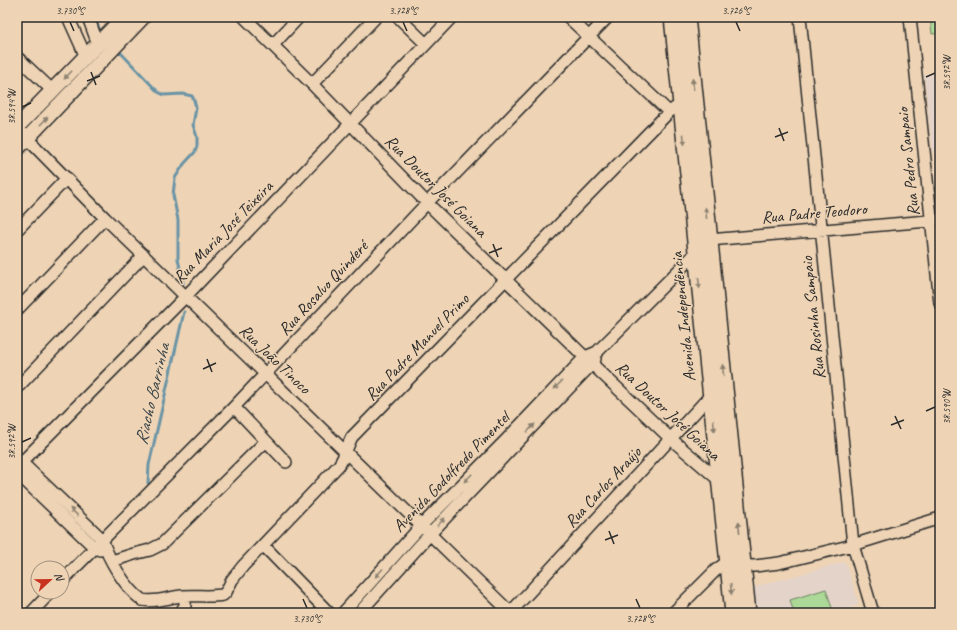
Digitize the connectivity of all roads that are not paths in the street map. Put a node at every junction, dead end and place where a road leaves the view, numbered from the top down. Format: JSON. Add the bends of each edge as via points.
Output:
{"nodes":[{"id":1,"x":68,"y":17,"type":"edge"},
{"id":2,"x":88,"y":17,"type":"edge"},
{"id":3,"x":124,"y":17,"type":"edge"},
{"id":4,"x":143,"y":17,"type":"edge"},
{"id":5,"x":244,"y":17,"type":"edge"},
{"id":6,"x":299,"y":17,"type":"edge"},
{"id":7,"x":376,"y":17,"type":"edge"},
{"id":8,"x":398,"y":17,"type":"edge"},
{"id":9,"x":452,"y":17,"type":"edge"},
{"id":10,"x":568,"y":17,"type":"edge"},
{"id":11,"x":608,"y":17,"type":"edge"},
{"id":12,"x":672,"y":17,"type":"edge"},
{"id":13,"x":687,"y":17,"type":"edge"},
{"id":14,"x":800,"y":17,"type":"edge"},
{"id":15,"x":910,"y":17,"type":"edge"},
{"id":16,"x":589,"y":36,"type":"junction"},
{"id":17,"x":98,"y":44,"type":"junction"},
{"id":18,"x":426,"y":44,"type":"junction"},
{"id":19,"x":273,"y":45,"type":"junction"},
{"id":20,"x":17,"y":57,"type":"edge"},
{"id":21,"x":86,"y":57,"type":"junction"},
{"id":22,"x":312,"y":84,"type":"junction"},
{"id":23,"x":53,"y":91,"type":"junction"},
{"id":24,"x":682,"y":106,"type":"junction"},
{"id":25,"x":350,"y":123,"type":"junction"},
{"id":26,"x":17,"y":128,"type":"edge"},
{"id":27,"x":28,"y":138,"type":"junction"},
{"id":28,"x":17,"y":149,"type":"edge"},
{"id":29,"x":67,"y":178,"type":"junction"},
{"id":30,"x":427,"y":203,"type":"junction"},
{"id":31,"x":105,"y":218,"type":"junction"},
{"id":32,"x":936,"y":220,"type":"edge"},
{"id":33,"x":821,"y":229,"type":"junction"},
{"id":34,"x":17,"y":230,"type":"edge"},
{"id":35,"x":709,"y":240,"type":"junction"},
{"id":36,"x":696,"y":253,"type":"junction"},
{"id":37,"x":144,"y":255,"type":"junction"},
{"id":38,"x":506,"y":280,"type":"junction"},
{"id":39,"x":186,"y":296,"type":"junction"},
{"id":40,"x":940,"y":303,"type":"edge"},
{"id":41,"x":19,"y":304,"type":"edge"},
{"id":42,"x":589,"y":360,"type":"junction"},
{"id":43,"x":266,"y":374,"type":"junction"},
{"id":44,"x":17,"y":388,"type":"edge"},
{"id":45,"x":726,"y":393,"type":"junction"},
{"id":46,"x":710,"y":396,"type":"junction"},
{"id":47,"x":234,"y":407,"type":"junction"},
{"id":48,"x":671,"y":439,"type":"junction"},
{"id":49,"x":266,"y":441,"type":"junction"},
{"id":50,"x":511,"y":442,"type":"junction"},
{"id":51,"x":345,"y":452,"type":"junction"},
{"id":52,"x":286,"y":462,"type":"dead end"},
{"id":53,"x":19,"y":463,"type":"edge"},
{"id":54,"x":17,"y":473,"type":"edge"},
{"id":55,"x":727,"y":480,"type":"junction"},
{"id":56,"x":940,"y":518,"type":"edge"},
{"id":57,"x":422,"y":525,"type":"junction"},
{"id":58,"x":430,"y":534,"type":"junction"},
{"id":59,"x":98,"y":543,"type":"junction"},
{"id":60,"x":263,"y":545,"type":"junction"},
{"id":61,"x":852,"y":545,"type":"junction"},
{"id":62,"x":109,"y":557,"type":"junction"},
{"id":63,"x":729,"y":565,"type":"junction"},
{"id":64,"x":744,"y":566,"type":"junction"},
{"id":65,"x":70,"y":573,"type":"edge"},
{"id":66,"x":184,"y":596,"type":"junction"},
{"id":67,"x":43,"y":600,"type":"edge"},
{"id":68,"x":31,"y":613,"type":"edge"},
{"id":69,"x":180,"y":613,"type":"edge"},
{"id":70,"x":329,"y":613,"type":"edge"},
{"id":71,"x":343,"y":613,"type":"edge"},
{"id":72,"x":359,"y":613,"type":"edge"},
{"id":73,"x":511,"y":613,"type":"edge"},
{"id":74,"x":673,"y":613,"type":"edge"},
{"id":75,"x":733,"y":613,"type":"edge"},
{"id":76,"x":748,"y":613,"type":"edge"},
{"id":77,"x":873,"y":613,"type":"edge"}],
"edges":[{"from":1,"to":21,"type":"street"},
{"from":2,"to":17,"type":"street"},
{"from":3,"to":17,"type":"street"},
{"from":27,"to":4,"type":"street","one_way":true},
{"from":5,"to":19,"type":"street","name":"Rua Doutor José Goiana"},
{"from":6,"to":19,"type":"street"},
{"from":7,"to":22,"type":"street"},
{"from":8,"to":18,"type":"street"},
{"from":9,"to":18,"type":"street","name":"Rua Maria José Teixeira"},
{"from":10,"to":16,"type":"street"},
{"from":11,"to":16,"type":"street","name":"Rua Rosalvo Quinderé"},
{"from":12,"to":24,"type":"main road","name":"Avenida Independência"},
{"from":24,"to":13,"type":"main road","name":"Avenida Independência","one_way":true},
{"from":14,"to":33,"type":"street","name":"Rua Rosinha Sampaio"},
{"from":15,"to":32,"type":"street","name":"Rua Pedro Sampaio"},
{"from":16,"to":24,"type":"street"},
{"from":16,"to":30,"type":"street","name":"Rua Rosalvo Quinderé"},
{"from":17,"to":21,"type":"street"},
{"from":18,"to":25,"type":"street","name":"Rua Maria José Teixeira"},
{"from":19,"to":22,"type":"street","name":"Rua Doutor José Goiana"},
{"from":20,"to":23,"type":"street"},
{"from":21,"to":23,"type":"street","one_way":true},
{"from":22,"to":25,"type":"street","name":"Rua Doutor José Goiana"},
{"from":23,"to":26,"type":"street"},
{"from":35,"to":24,"type":"main road","name":"Avenida Independência","one_way":true},
{"from":24,"to":36,"type":"main road","name":"Avenida Independência","one_way":true},
{"from":24,"to":38,"type":"street","name":"Rua Padre Manuel Primo"},
{"from":25,"to":30,"type":"street","name":"Rua Doutor José Goiana"},
{"from":25,"to":39,"type":"street","name":"Rua Maria José Teixeira"},
{"from":26,"to":27,"type":"street","name":"Rua João Tinoco"},
{"from":27,"to":28,"type":"street"},
{"from":27,"to":29,"type":"street","name":"Rua João Tinoco"},
{"from":29,"to":31,"type":"street","name":"Rua João Tinoco"},
{"from":29,"to":34,"type":"street"},
{"from":30,"to":38,"type":"street","name":"Rua Doutor José Goiana"},
{"from":30,"to":43,"type":"street","name":"Rua Rosalvo Quinderé"},
{"from":31,"to":37,"type":"street","name":"Rua João Tinoco"},
{"from":31,"to":41,"type":"street"},
{"from":32,"to":33,"type":"street","name":"Rua Padre Teodoro"},
{"from":32,"to":40,"type":"street","name":"Rua Pedro Sampaio"},
{"from":33,"to":35,"type":"street","name":"Rua Padre Teodoro"},
{"from":33,"to":61,"type":"street","name":"Rua Rosinha Sampaio"},
{"from":35,"to":36,"type":"street"},
{"from":45,"to":35,"type":"main road","name":"Avenida Independência","one_way":true},
{"from":36,"to":42,"type":"street"},
{"from":36,"to":46,"type":"main road","name":"Avenida Independência","one_way":true},
{"from":37,"to":39,"type":"street","name":"Rua João Tinoco"},
{"from":37,"to":44,"type":"street"},
{"from":38,"to":42,"type":"street","name":"Rua Doutor José Goiana"},
{"from":38,"to":51,"type":"street","name":"Rua Padre Manuel Primo","via":[[352,438]]},
{"from":39,"to":43,"type":"street","name":"Rua João Tinoco"},
{"from":39,"to":53,"type":"street","name":"Rua Maria José Teixeira"},
{"from":42,"to":48,"type":"street","name":"Rua Doutor José Goiana"},
{"from":42,"to":50,"type":"street","name":"Avenida Godolfredo Pimentel"},
{"from":43,"to":47,"type":"street","name":"Rua Rosalvo Quinderé"},
{"from":43,"to":51,"type":"street","name":"Rua João Tinoco"},
{"from":45,"to":46,"type":"street"},
{"from":45,"to":55,"type":"main road","name":"Avenida Independência"},
{"from":46,"to":48,"type":"street","name":"Rua Carlos Araújo"},
{"from":46,"to":55,"type":"main road","name":"Avenida Independência","one_way":true},
{"from":47,"to":49,"type":"street"},
{"from":47,"to":59,"type":"street","name":"Rua Rosalvo Quinderé"},
{"from":48,"to":55,"type":"street","name":"Rua Doutor José Goiana"},
{"from":48,"to":73,"type":"street","name":"Rua Carlos Araújo"},
{"from":49,"to":52,"type":"street"},
{"from":49,"to":62,"type":"street","via":[[162,544],[134,554]]},
{"from":50,"to":57,"type":"street","name":"Avenida Godolfredo Pimentel","one_way":true},
{"from":58,"to":50,"type":"street","name":"Avenida Godolfredo Pimentel","one_way":true},
{"from":51,"to":57,"type":"street","name":"Rua João Tinoco"},
{"from":51,"to":60,"type":"street","name":"Rua Padre Manuel Primo","via":[[339,465]]},
{"from":59,"to":53,"type":"street","one_way":true},
{"from":54,"to":59,"type":"street"},
{"from":55,"to":63,"type":"main road","name":"Avenida Independência"},
{"from":64,"to":55,"type":"main road","name":"Avenida Independência","one_way":true},
{"from":56,"to":61,"type":"street"},
{"from":57,"to":58,"type":"street","name":"Rua João Tinoco"},
{"from":57,"to":71,"type":"street","name":"Avenida Godolfredo Pimentel","one_way":true},
{"from":58,"to":72,"type":"street","name":"Avenida Godolfredo Pimentel"},
{"from":58,"to":73,"type":"street","name":"Rua João Tinoco"},
{"from":59,"to":62,"type":"street"},
{"from":59,"to":65,"type":"street","name":"Rua Rosalvo Quinderé"},
{"from":60,"to":66,"type":"street","name":"Rua Padre Manuel Primo","via":[[237,573],[223,595]]},
{"from":60,"to":70,"type":"street"},
{"from":61,"to":64,"type":"street","via":[[779,563]]},
{"from":61,"to":77,"type":"street","name":"Rua Rosinha Sampaio"},
{"from":62,"to":66,"type":"street","name":"Rua Padre Manuel Primo","via":[[130,589],[142,600],[158,601]]},
{"from":63,"to":64,"type":"street"},
{"from":63,"to":74,"type":"street","via":[[719,567]]},
{"from":63,"to":75,"type":"main road","name":"Avenida Independência","one_way":true},
{"from":64,"to":76,"type":"main road","name":"Avenida Independência"},
{"from":66,"to":69,"type":"street","via":[[185,606]]},
{"from":67,"to":68,"type":"street"}]}
